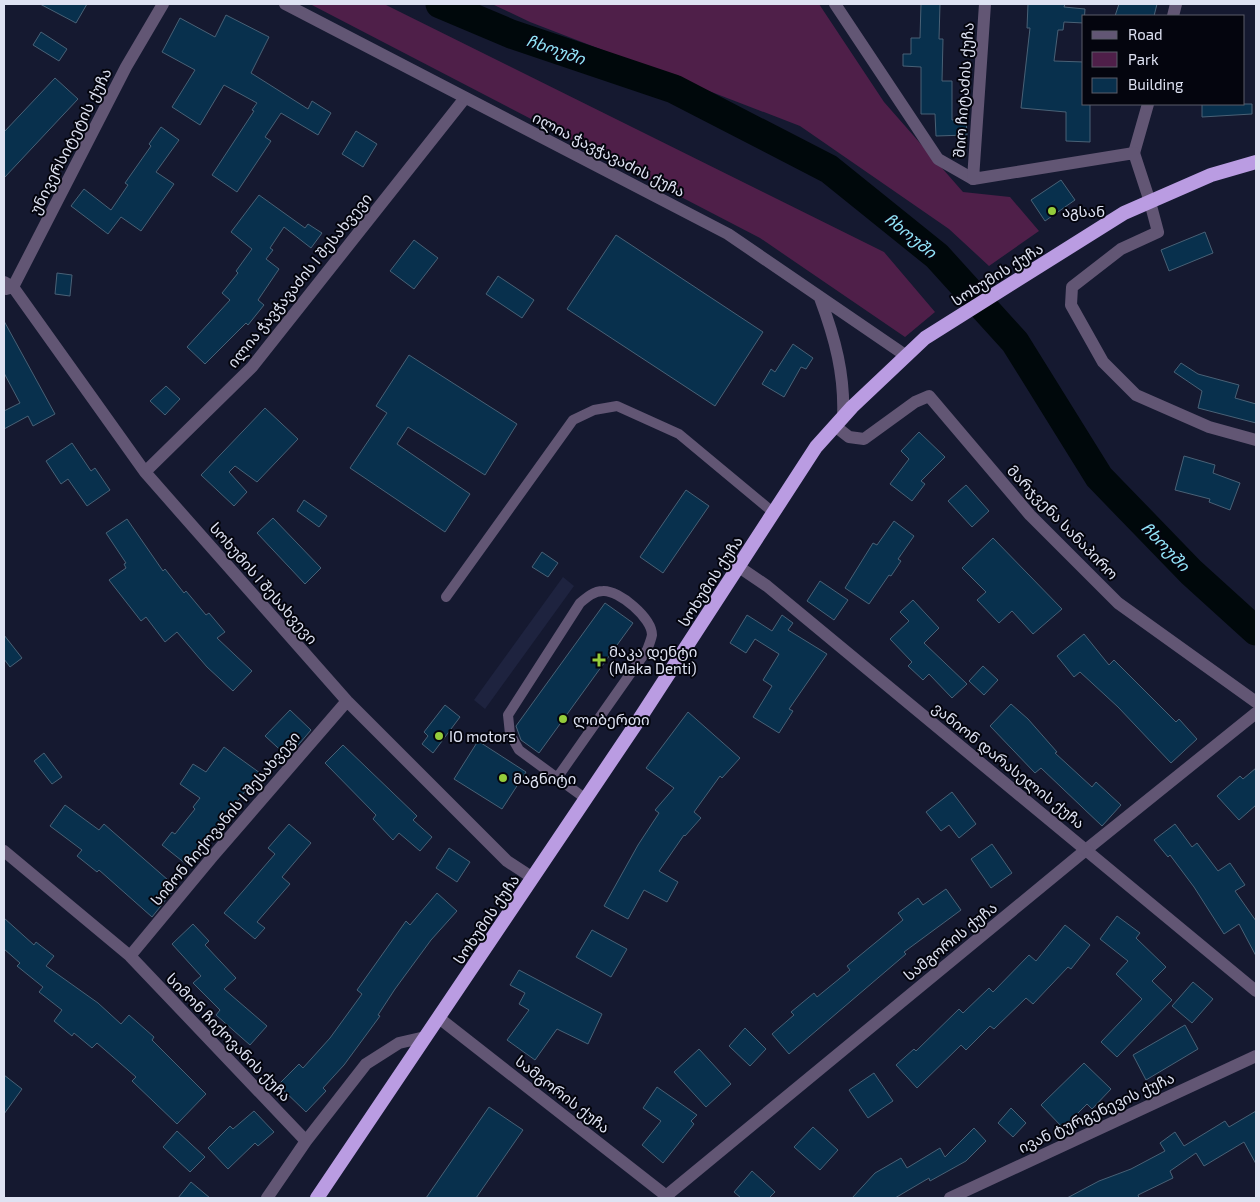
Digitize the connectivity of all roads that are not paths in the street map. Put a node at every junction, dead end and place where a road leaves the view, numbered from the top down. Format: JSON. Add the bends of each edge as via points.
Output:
{"nodes":[{"id":1,"x":163,"y":4,"type":"edge"},
{"id":2,"x":284,"y":4,"type":"edge"},
{"id":3,"x":835,"y":4,"type":"edge"},
{"id":4,"x":985,"y":4,"type":"edge"},
{"id":5,"x":464,"y":98,"type":"junction"},
{"id":6,"x":1148,"y":105,"type":"edge"},
{"id":7,"x":1134,"y":153,"type":"junction"},
{"id":8,"x":1256,"y":162,"type":"edge"},
{"id":9,"x":973,"y":179,"type":"junction"},
{"id":10,"x":1150,"y":202,"type":"junction"},
{"id":11,"x":7,"y":286,"type":"edge"},
{"id":12,"x":820,"y":298,"type":"junction"},
{"id":13,"x":905,"y":356,"type":"junction"},
{"id":14,"x":839,"y":422,"type":"junction"},
{"id":15,"x":1256,"y":440,"type":"edge"},
{"id":16,"x":145,"y":472,"type":"junction"},
{"id":17,"x":774,"y":513,"type":"junction"},
{"id":18,"x":739,"y":567,"type":"junction"},
{"id":19,"x":446,"y":597,"type":"dead end"},
{"id":20,"x":346,"y":701,"type":"junction"},
{"id":21,"x":1256,"y":702,"type":"edge"},
{"id":22,"x":1256,"y":713,"type":"edge"},
{"id":23,"x":557,"y":778,"type":"junction"},
{"id":24,"x":586,"y":799,"type":"junction"},
{"id":25,"x":1087,"y":849,"type":"junction"},
{"id":26,"x":4,"y":851,"type":"edge"},
{"id":27,"x":534,"y":878,"type":"junction"},
{"id":28,"x":130,"y":956,"type":"junction"},
{"id":29,"x":1256,"y":991,"type":"edge"},
{"id":30,"x":439,"y":1018,"type":"junction"},
{"id":31,"x":425,"y":1037,"type":"junction"},
{"id":32,"x":1256,"y":1056,"type":"edge"},
{"id":33,"x":306,"y":1141,"type":"junction"},
{"id":34,"x":668,"y":1197,"type":"edge"},
{"id":35,"x":267,"y":1198,"type":"edge"},
{"id":36,"x":317,"y":1198,"type":"edge"},
{"id":37,"x":950,"y":1198,"type":"edge"}],
"edges":[{"from":1,"to":11,"type":"street","name":"უნივერსიტეტის ქუჩა"},
{"from":2,"to":5,"type":"street","name":"ილია ჭავჭავაძის ქუჩა"},
{"from":3,"to":9,"type":"street","via":[[938,159]]},
{"from":4,"to":9,"type":"street","name":"შიო ჩიტაძის ქუჩა"},
{"from":5,"to":12,"type":"street","name":"ილია ჭავჭავაძის ქუჩა","via":[[728,234]]},
{"from":5,"to":16,"type":"street","name":"ილია ჭავჭავაძის I შესახვევი","via":[[252,368]]},
{"from":6,"to":7,"type":"street"},
{"from":7,"to":9,"type":"street"},
{"from":7,"to":10,"type":"street"},
{"from":8,"to":10,"type":"highway","name":"სოხუმის ქუჩა","via":[[1211,175]]},
{"from":10,"to":13,"type":"highway","name":"სოხუმის ქუჩა","via":[[1124,213],[925,338]]},
{"from":10,"to":15,"type":"street","via":[[1158,232],[1121,248],[1090,271],[1072,287],[1071,305],[1103,362],[1136,395],[1209,427]]},
{"from":11,"to":16,"type":"street","name":"სოხუმის I შესახვევი"},
{"from":12,"to":13,"type":"street","name":"ილია ჭავჭავაძის ქუჩა"},
{"from":12,"to":14,"type":"street","via":[[834,335],[841,367],[844,394]]},
{"from":13,"to":14,"type":"highway","name":"სოხუმის ქუჩა"},
{"from":14,"to":17,"type":"highway","name":"სოხუმის ქუჩა","via":[[816,447]]},
{"from":14,"to":21,"type":"street","name":"მარჯვენა სანაპირო","via":[[850,437],[864,439],[915,402],[929,396],[1030,515],[1118,603]]},
{"from":16,"to":20,"type":"street","name":"სოხუმის I შესახვევი"},
{"from":17,"to":18,"type":"highway","name":"სოხუმის ქუჩა"},
{"from":17,"to":19,"type":"lane","via":[[679,434],[617,406],[594,410],[573,420]]},
{"from":18,"to":24,"type":"highway","name":"სოხუმის ქუჩა"},
{"from":18,"to":25,"type":"street","name":"ვანიონ დარასელის ქუჩა","via":[[767,586]]},
{"from":20,"to":27,"type":"street","name":"სოხუმის I შესახვევი","via":[[507,861]]},
{"from":20,"to":28,"type":"street","name":"სიმონ ჩიქოვანის I შესახვევი"},
{"from":22,"to":25,"type":"street","name":"სამგორის ქუჩა"},
{"from":23,"to":23,"type":"lane","via":[[647,650],[652,634],[646,618],[617,593],[603,591],[580,603],[508,716],[510,734],[519,750]]},
{"from":23,"to":24,"type":"lane"},
{"from":24,"to":27,"type":"highway","name":"სოხუმის ქუჩა"},
{"from":25,"to":29,"type":"street","name":"ვანიონ დარასელის ქუჩა"},
{"from":25,"to":34,"type":"street","name":"სამგორის ქუჩა"},
{"from":26,"to":28,"type":"street","name":"სიმონ ჩიქოვანის ქუჩა"},
{"from":27,"to":30,"type":"highway","name":"სოხუმის ქუჩა"},
{"from":28,"to":33,"type":"street","name":"სიმონ ჩიქოვანის ქუჩა"},
{"from":30,"to":31,"type":"highway","name":"სოხუმის ქუჩა"},
{"from":30,"to":34,"type":"street","name":"სამგორის ქუჩა"},
{"from":31,"to":33,"type":"street","via":[[399,1043],[366,1064]]},
{"from":31,"to":36,"type":"highway","name":"სოხუმის ქუჩა"},
{"from":32,"to":37,"type":"street","name":"ივან ტურგენევის ქუჩა"},
{"from":33,"to":35,"type":"street"}]}
